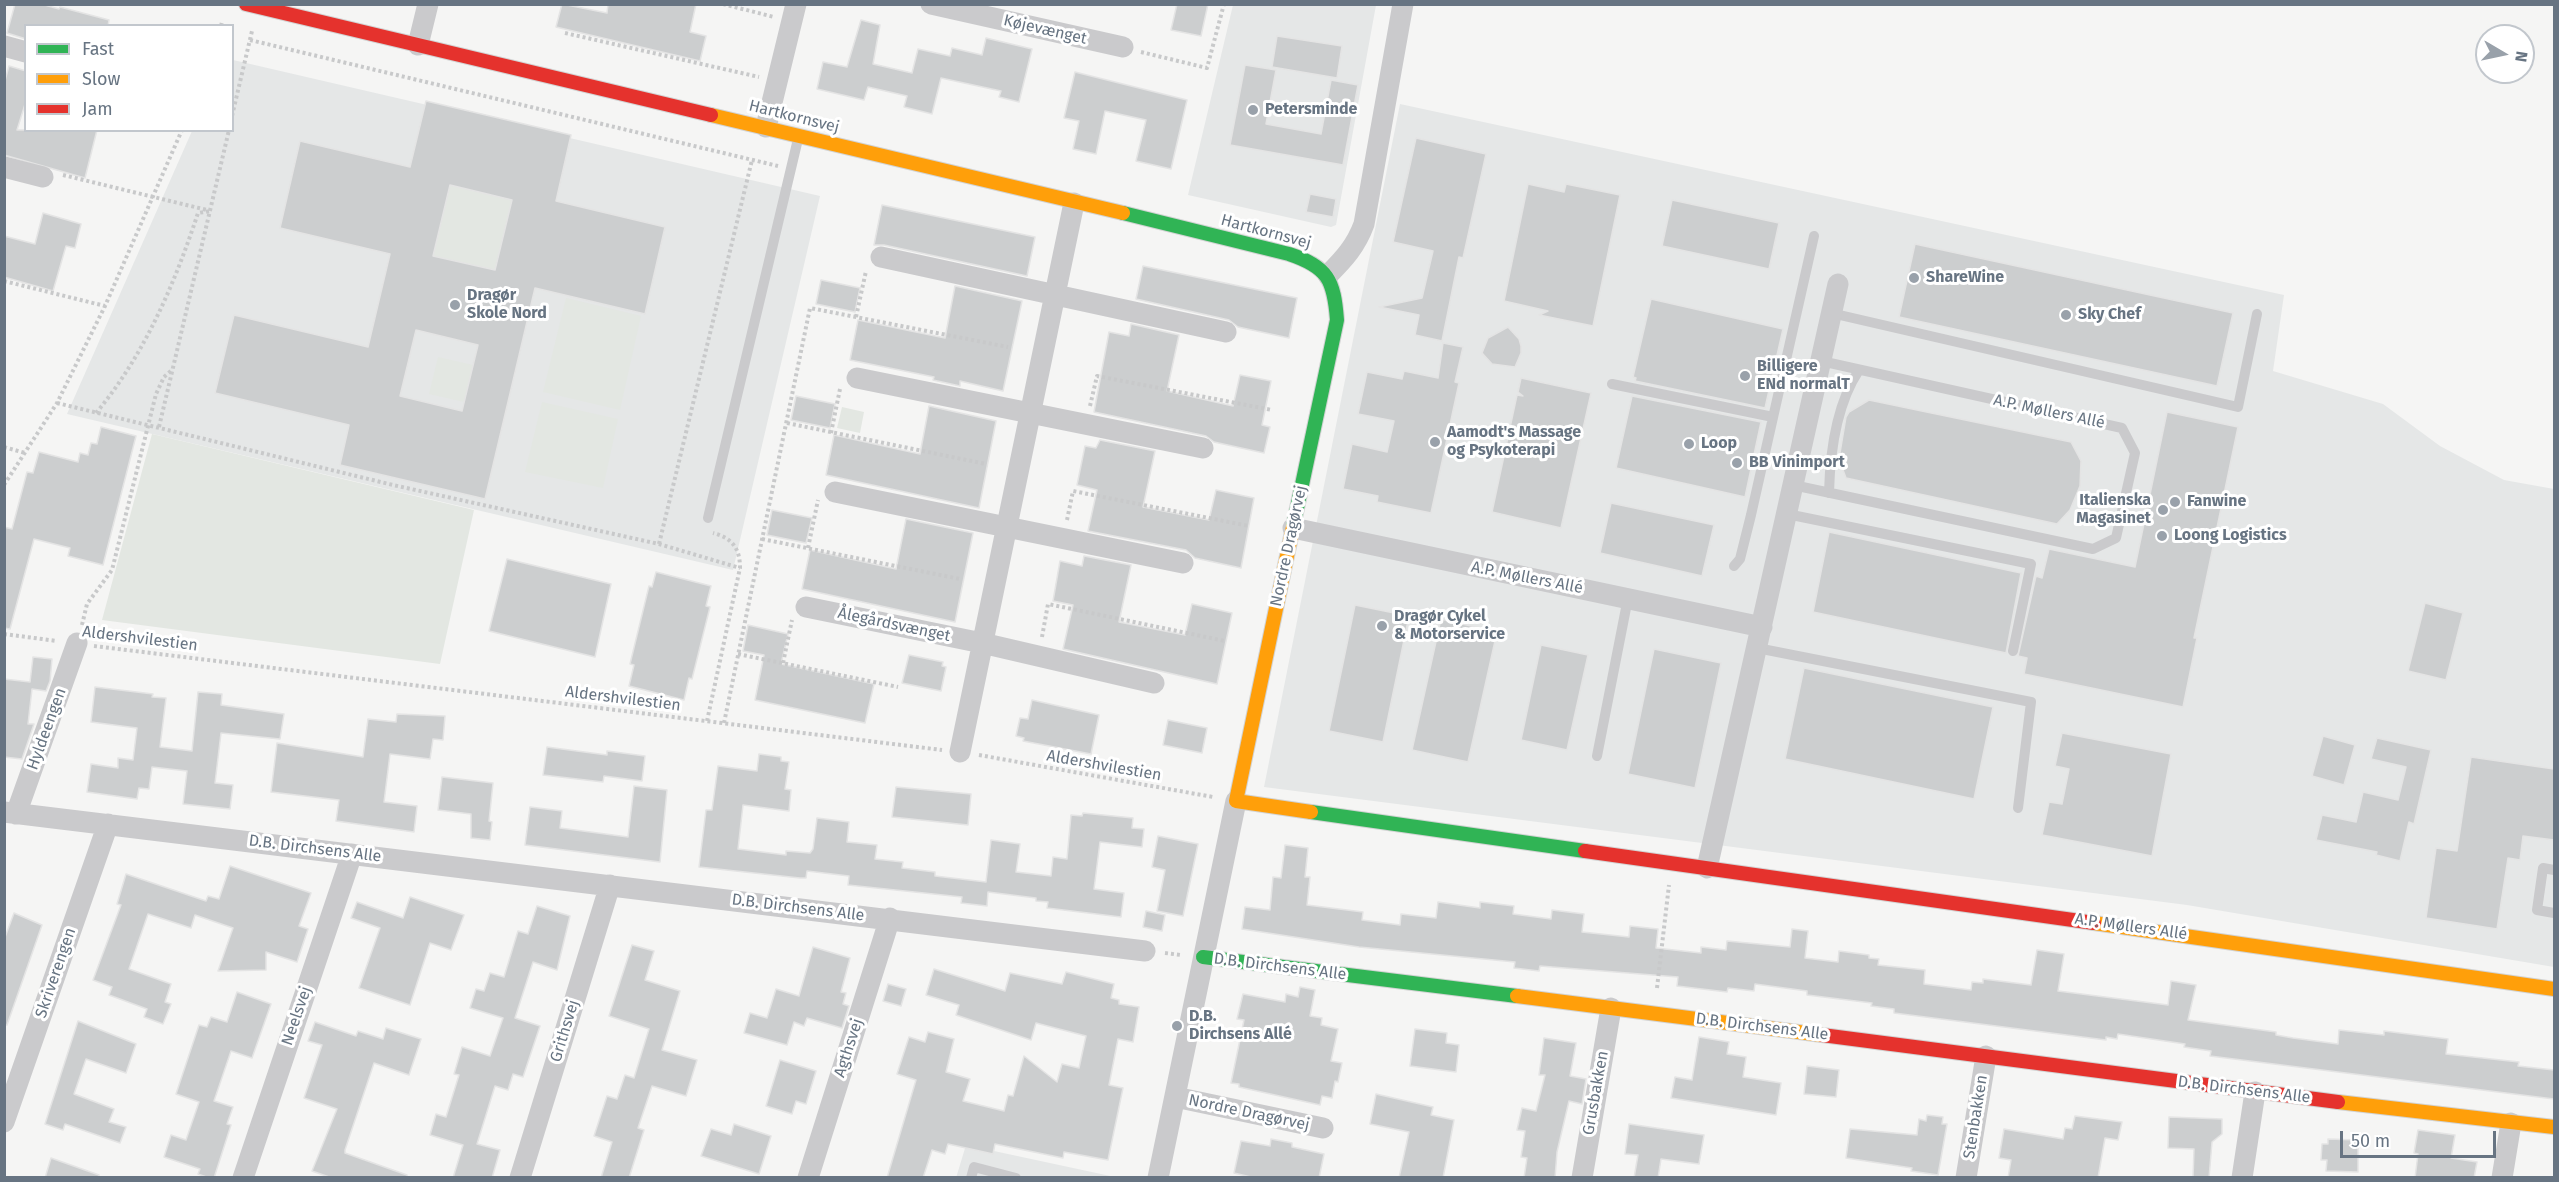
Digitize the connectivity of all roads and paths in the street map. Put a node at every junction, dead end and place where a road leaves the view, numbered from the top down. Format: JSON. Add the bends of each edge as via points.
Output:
{"nodes":[{"id":1,"x":428,"y":4,"type":"edge"},
{"id":2,"x":723,"y":4,"type":"edge"},
{"id":3,"x":931,"y":4,"type":"edge"},
{"id":4,"x":1224,"y":4,"type":"edge"},
{"id":5,"x":1403,"y":4,"type":"edge"},
{"id":6,"x":251,"y":6,"type":"edge"},
{"id":7,"x":794,"y":13,"type":"edge"},
{"id":8,"x":566,"y":33,"type":"dead end"},
{"id":9,"x":250,"y":40,"type":"junction"},
{"id":10,"x":418,"y":45,"type":"junction"},
{"id":11,"x":4,"y":46,"type":"edge"},
{"id":12,"x":1123,"y":47,"type":"joint"},
{"id":13,"x":24,"y":51,"type":"edge"},
{"id":14,"x":777,"y":81,"type":"junction"},
{"id":15,"x":234,"y":108,"type":"edge"},
{"id":16,"x":766,"y":126,"type":"junction"},
{"id":17,"x":181,"y":132,"type":"edge"},
{"id":18,"x":229,"y":132,"type":"edge"},
{"id":19,"x":799,"y":135,"type":"junction"},
{"id":20,"x":752,"y":160,"type":"junction"},
{"id":21,"x":4,"y":167,"type":"edge"},
{"id":22,"x":791,"y":169,"type":"junction"},
{"id":23,"x":43,"y":177,"type":"joint"},
{"id":24,"x":154,"y":197,"type":"junction"},
{"id":25,"x":1074,"y":203,"type":"junction"},
{"id":26,"x":210,"y":211,"type":"junction"},
{"id":27,"x":1814,"y":236,"type":"dead end"},
{"id":28,"x":881,"y":257,"type":"joint"},
{"id":29,"x":1328,"y":275,"type":"junction"},
{"id":30,"x":4,"y":281,"type":"edge"},
{"id":31,"x":1838,"y":285,"type":"dead end"},
{"id":32,"x":1055,"y":293,"type":"junction"},
{"id":33,"x":105,"y":306,"type":"junction"},
{"id":34,"x":1831,"y":313,"type":"junction"},
{"id":35,"x":2257,"y":314,"type":"dead end"},
{"id":36,"x":856,"y":317,"type":"junction"},
{"id":37,"x":1226,"y":332,"type":"dead end"},
{"id":38,"x":1008,"y":347,"type":"dead end"},
{"id":39,"x":1821,"y":361,"type":"junction"},
{"id":40,"x":172,"y":370,"type":"junction"},
{"id":41,"x":1860,"y":370,"type":"junction"},
{"id":42,"x":857,"y":378,"type":"joint"},
{"id":43,"x":1612,"y":384,"type":"dead end"},
{"id":44,"x":57,"y":403,"type":"junction"},
{"id":45,"x":1272,"y":410,"type":"dead end"},
{"id":46,"x":96,"y":413,"type":"junction"},
{"id":47,"x":1030,"y":414,"type":"junction"},
{"id":48,"x":1773,"y":417,"type":"junction"},
{"id":49,"x":787,"y":423,"type":"junction"},
{"id":50,"x":148,"y":424,"type":"junction"},
{"id":51,"x":1086,"y":425,"type":"junction"},
{"id":52,"x":159,"y":427,"type":"junction"},
{"id":53,"x":831,"y":433,"type":"junction"},
{"id":54,"x":4,"y":447,"type":"edge"},
{"id":55,"x":1203,"y":448,"type":"dead end"},
{"id":56,"x":25,"y":453,"type":"junction"},
{"id":57,"x":986,"y":464,"type":"dead end"},
{"id":58,"x":4,"y":485,"type":"edge"},
{"id":59,"x":1793,"y":485,"type":"junction"},
{"id":60,"x":836,"y":492,"type":"joint"},
{"id":61,"x":1829,"y":493,"type":"junction"},
{"id":62,"x":1787,"y":514,"type":"junction"},
{"id":63,"x":708,"y":518,"type":"joint"},
{"id":64,"x":1249,"y":526,"type":"dead end"},
{"id":65,"x":1007,"y":527,"type":"junction"},
{"id":66,"x":1293,"y":528,"type":"junction"},
{"id":67,"x":762,"y":539,"type":"junction"},
{"id":68,"x":1063,"y":539,"type":"junction"},
{"id":69,"x":659,"y":544,"type":"junction"},
{"id":70,"x":808,"y":548,"type":"junction"},
{"id":71,"x":1183,"y":563,"type":"dead end"},
{"id":72,"x":1734,"y":566,"type":"dead end"},
{"id":73,"x":740,"y":568,"type":"junction"},
{"id":74,"x":960,"y":579,"type":"dead end"},
{"id":75,"x":1628,"y":598,"type":"junction"},
{"id":76,"x":806,"y":607,"type":"joint"},
{"id":77,"x":1762,"y":627,"type":"junction"},
{"id":78,"x":4,"y":634,"type":"edge"},
{"id":79,"x":1225,"y":641,"type":"dead end"},
{"id":80,"x":982,"y":643,"type":"junction"},
{"id":81,"x":77,"y":644,"type":"junction"},
{"id":82,"x":1757,"y":648,"type":"junction"},
{"id":83,"x":2013,"y":651,"type":"dead end"},
{"id":84,"x":738,"y":654,"type":"junction"},
{"id":85,"x":1038,"y":656,"type":"junction"},
{"id":86,"x":783,"y":663,"type":"junction"},
{"id":87,"x":1154,"y":683,"type":"dead end"},
{"id":88,"x":898,"y":687,"type":"dead end"},
{"id":89,"x":707,"y":721,"type":"junction"},
{"id":90,"x":724,"y":723,"type":"junction"},
{"id":91,"x":960,"y":752,"type":"junction"},
{"id":92,"x":1598,"y":756,"type":"dead end"},
{"id":93,"x":1236,"y":801,"type":"junction"},
{"id":94,"x":2018,"y":808,"type":"dead end"},
{"id":95,"x":10,"y":813,"type":"edge"},
{"id":96,"x":108,"y":824,"type":"junction"},
{"id":97,"x":352,"y":854,"type":"junction"},
{"id":98,"x":1672,"y":863,"type":"junction"},
{"id":99,"x":1707,"y":868,"type":"junction"},
{"id":100,"x":2554,"y":870,"type":"edge"},
{"id":101,"x":610,"y":885,"type":"junction"},
{"id":102,"x":2554,"y":913,"type":"edge"},
{"id":103,"x":890,"y":918,"type":"junction"},
{"id":104,"x":1145,"y":951,"type":"joint"},
{"id":105,"x":1203,"y":957,"type":"junction"},
{"id":106,"x":2554,"y":989,"type":"edge"},
{"id":107,"x":1611,"y":1008,"type":"junction"},
{"id":108,"x":1653,"y":1013,"type":"junction"},
{"id":109,"x":1986,"y":1056,"type":"junction"},
{"id":110,"x":2255,"y":1092,"type":"junction"},
{"id":111,"x":1175,"y":1097,"type":"junction"},
{"id":112,"x":4,"y":1122,"type":"edge"},
{"id":113,"x":2511,"y":1123,"type":"junction"},
{"id":114,"x":2554,"y":1127,"type":"edge"},
{"id":115,"x":1323,"y":1128,"type":"dead end"},
{"id":116,"x":243,"y":1178,"type":"edge"},
{"id":117,"x":520,"y":1178,"type":"edge"},
{"id":118,"x":808,"y":1178,"type":"edge"},
{"id":119,"x":971,"y":1178,"type":"edge"},
{"id":120,"x":1016,"y":1178,"type":"edge"},
{"id":121,"x":1158,"y":1178,"type":"edge"},
{"id":122,"x":1582,"y":1178,"type":"edge"},
{"id":123,"x":1966,"y":1178,"type":"edge"},
{"id":124,"x":2242,"y":1178,"type":"edge"},
{"id":125,"x":2502,"y":1178,"type":"edge"}],
"edges":[{"from":1,"to":10,"type":"street"},
{"from":2,"to":7,"type":"path"},
{"from":3,"to":12,"type":"street","name":"Køjevænget"},
{"from":4,"to":12,"type":"path","via":[[1207,68]]},
{"from":5,"to":29,"type":"street","via":[[1364,224],[1348,256]]},
{"from":6,"to":9,"type":"path"},
{"from":6,"to":10,"type":"street","name":"Hartkornsvej"},
{"from":7,"to":14,"type":"street"},
{"from":8,"to":14,"type":"path"},
{"from":9,"to":15,"type":"path"},
{"from":9,"to":20,"type":"path"},
{"from":10,"to":16,"type":"street","name":"Hartkornsvej"},
{"from":11,"to":13,"type":"street"},
{"from":14,"to":16,"type":"street"},
{"from":16,"to":19,"type":"street","name":"Hartkornsvej"},
{"from":17,"to":24,"type":"path"},
{"from":18,"to":26,"type":"path"},
{"from":19,"to":22,"type":"lane"},
{"from":19,"to":25,"type":"street","name":"Hartkornsvej"},
{"from":20,"to":22,"type":"path"},
{"from":20,"to":69,"type":"path"},
{"from":21,"to":23,"type":"street"},
{"from":22,"to":63,"type":"lane"},
{"from":23,"to":24,"type":"path","via":[[52,172]]},
{"from":24,"to":26,"type":"path"},
{"from":24,"to":33,"type":"path"},
{"from":25,"to":29,"type":"street","name":"Hartkornsvej","via":[[1273,249],[1313,261]]},
{"from":25,"to":32,"type":"street"},
{"from":26,"to":40,"type":"path"},
{"from":26,"to":46,"type":"path","via":[[198,213],[168,296],[128,367]]},
{"from":27,"to":48,"type":"lane"},
{"from":28,"to":32,"type":"street"},
{"from":28,"to":36,"type":"path","via":[[869,255]]},
{"from":29,"to":66,"type":"street","name":"Nordre Dragørvej","via":[[1336,296],[1337,320]]},
{"from":30,"to":33,"type":"path"},
{"from":31,"to":34,"type":"street"},
{"from":32,"to":37,"type":"street"},
{"from":32,"to":47,"type":"street"},
{"from":33,"to":44,"type":"path"},
{"from":34,"to":35,"type":"lane","via":[[2238,407]]},
{"from":34,"to":39,"type":"street"},
{"from":36,"to":38,"type":"path"},
{"from":36,"to":49,"type":"path","via":[[810,309]]},
{"from":39,"to":41,"type":"lane","name":"A.P. Møllers Allé"},
{"from":39,"to":59,"type":"street"},
{"from":40,"to":50,"type":"path","via":[[164,377]]},
{"from":40,"to":52,"type":"path"},
{"from":41,"to":61,"type":"lane","via":[[1845,391],[1829,463]]},
{"from":41,"to":61,"type":"lane","name":"A.P. Møllers Allé","via":[[2122,428],[2135,453],[2116,538],[2093,549]]},
{"from":42,"to":47,"type":"street"},
{"from":42,"to":53,"type":"path","via":[[843,375]]},
{"from":43,"to":48,"type":"lane"},
{"from":44,"to":46,"type":"path"},
{"from":44,"to":56,"type":"path"},
{"from":45,"to":51,"type":"path","via":[[1097,376]]},
{"from":46,"to":50,"type":"path"},
{"from":47,"to":51,"type":"street"},
{"from":47,"to":65,"type":"street"},
{"from":48,"to":72,"type":"lane","via":[[1740,560]]},
{"from":49,"to":53,"type":"path"},
{"from":49,"to":67,"type":"path"},
{"from":50,"to":52,"type":"path"},
{"from":50,"to":81,"type":"path","via":[[112,570],[87,604]]},
{"from":51,"to":55,"type":"street"},
{"from":52,"to":69,"type":"path","via":[[393,485]]},
{"from":53,"to":57,"type":"path"},
{"from":54,"to":56,"type":"path"},
{"from":56,"to":58,"type":"path"},
{"from":59,"to":61,"type":"lane","name":"A.P. Møllers Allé"},
{"from":59,"to":62,"type":"street"},
{"from":60,"to":65,"type":"street"},
{"from":60,"to":70,"type":"path","via":[[820,488]]},
{"from":62,"to":77,"type":"street"},
{"from":62,"to":83,"type":"lane","via":[[2031,564]]},
{"from":63,"to":73,"type":"path","via":[[706,531],[734,543],[740,555]]},
{"from":64,"to":68,"type":"path","via":[[1073,491]]},
{"from":65,"to":68,"type":"street"},
{"from":65,"to":80,"type":"street"},
{"from":66,"to":75,"type":"street","name":"A.P. Møllers Allé"},
{"from":66,"to":93,"type":"street","name":"Nordre Dragørvej"},
{"from":67,"to":70,"type":"path"},
{"from":67,"to":84,"type":"path"},
{"from":68,"to":71,"type":"street"},
{"from":69,"to":73,"type":"path"},
{"from":70,"to":74,"type":"path"},
{"from":73,"to":89,"type":"path"},
{"from":75,"to":77,"type":"street","name":"A.P. Møllers Allé"},
{"from":75,"to":92,"type":"lane"},
{"from":76,"to":80,"type":"street","name":"Ålegårdsvænget"},
{"from":76,"to":86,"type":"path","via":[[796,604]]},
{"from":77,"to":82,"type":"street"},
{"from":78,"to":81,"type":"path","name":"Aldershvilestien"},
{"from":79,"to":85,"type":"path","via":[[1048,604]]},
{"from":80,"to":85,"type":"street","name":"Ålegårdsvænget"},
{"from":80,"to":91,"type":"street"},
{"from":81,"to":89,"type":"path","name":"Aldershvilestien"},
{"from":81,"to":95,"type":"street","name":"Hyldeengen"},
{"from":82,"to":94,"type":"lane","via":[[2031,702]]},
{"from":82,"to":99,"type":"street"},
{"from":84,"to":86,"type":"path"},
{"from":84,"to":90,"type":"path"},
{"from":85,"to":87,"type":"street","name":"Ålegårdsvænget"},
{"from":86,"to":88,"type":"path"},
{"from":89,"to":90,"type":"path","name":"Aldershvilestien"},
{"from":90,"to":91,"type":"path","name":"Aldershvilestien"},
{"from":91,"to":93,"type":"path","name":"Aldershvilestien"},
{"from":93,"to":98,"type":"street","name":"A.P. Møllers Allé"},
{"from":93,"to":105,"type":"street","name":"Nordre Dragørvej"},
{"from":95,"to":96,"type":"street","name":"D.B. Dirchsens Alle"},
{"from":96,"to":97,"type":"street","name":"D.B. Dirchsens Alle"},
{"from":96,"to":112,"type":"street","name":"Skriverengen"},
{"from":97,"to":101,"type":"street","name":"D.B. Dirchsens Alle"},
{"from":97,"to":116,"type":"street","name":"Neelsvej"},
{"from":98,"to":99,"type":"street","name":"A.P. Møllers Allé"},
{"from":98,"to":108,"type":"path"},
{"from":99,"to":106,"type":"street","name":"A.P. Møllers Allé"},
{"from":100,"to":102,"type":"lane","via":[[2543,868],[2537,910]]},
{"from":101,"to":103,"type":"street","name":"D.B. Dirchsens Alle"},
{"from":101,"to":117,"type":"street","name":"Grithsvej"},
{"from":103,"to":104,"type":"street","name":"D.B. Dirchsens Alle"},
{"from":103,"to":118,"type":"street","name":"Agthsvej"},
{"from":104,"to":105,"type":"path","name":"D.B. Dirchsens Alle"},
{"from":105,"to":107,"type":"street","name":"D.B. Dirchsens Alle"},
{"from":105,"to":111,"type":"street","name":"Nordre Dragørvej"},
{"from":107,"to":108,"type":"street","name":"D.B. Dirchsens Alle"},
{"from":107,"to":122,"type":"street","name":"Grusbakken"},
{"from":108,"to":109,"type":"street","name":"D.B. Dirchsens Alle"},
{"from":109,"to":110,"type":"street","name":"D.B. Dirchsens Alle"},
{"from":109,"to":123,"type":"street","name":"Stenbakken"},
{"from":110,"to":113,"type":"street","name":"D.B. Dirchsens Alle"},
{"from":110,"to":124,"type":"street"},
{"from":111,"to":115,"type":"street","name":"Nordre Dragørvej"},
{"from":111,"to":121,"type":"street","name":"Nordre Dragørvej"},
{"from":113,"to":114,"type":"street","name":"D.B. Dirchsens Alle"},
{"from":113,"to":125,"type":"street"},
{"from":119,"to":120,"type":"lane","via":[[974,1167]]}]}
